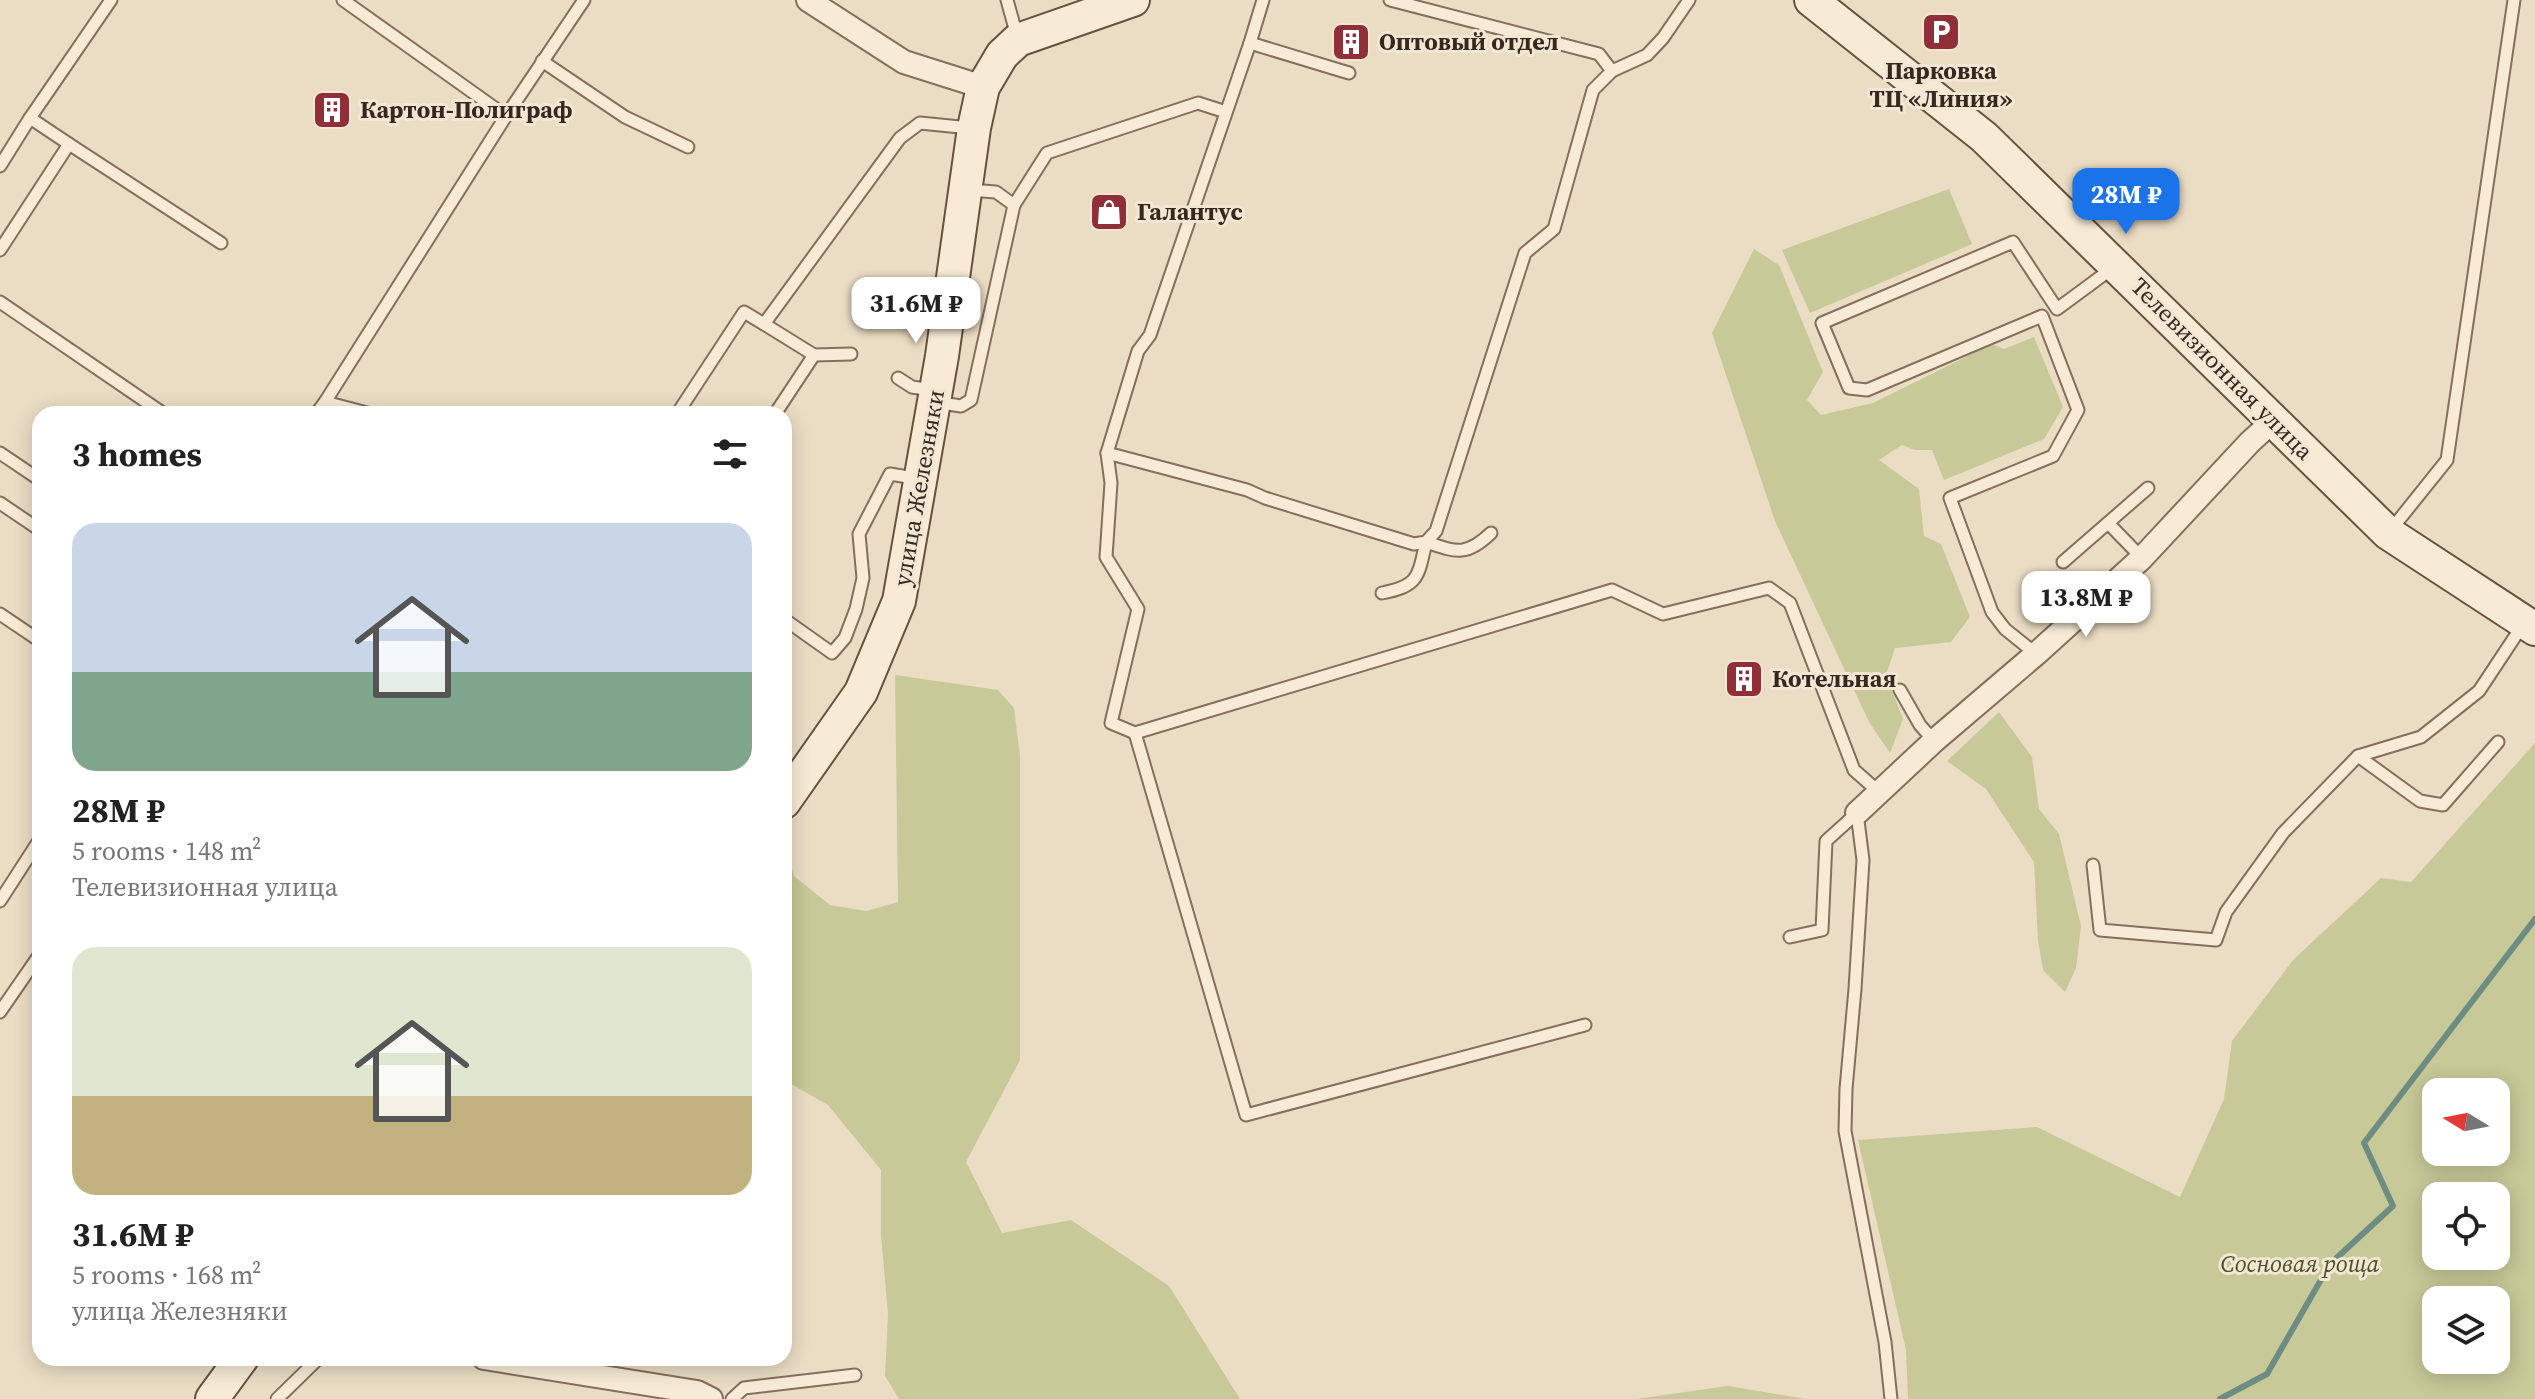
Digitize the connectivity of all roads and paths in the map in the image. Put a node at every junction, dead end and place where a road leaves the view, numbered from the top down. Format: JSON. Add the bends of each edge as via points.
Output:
{"nodes":[{"id":1,"x":111,"y":0,"type":"edge"},
{"id":2,"x":343,"y":0,"type":"edge"},
{"id":3,"x":584,"y":0,"type":"edge"},
{"id":4,"x":808,"y":0,"type":"edge"},
{"id":5,"x":1007,"y":0,"type":"edge"},
{"id":6,"x":1133,"y":0,"type":"edge"},
{"id":7,"x":1263,"y":0,"type":"edge"},
{"id":8,"x":1390,"y":0,"type":"edge"},
{"id":9,"x":1689,"y":0,"type":"edge"},
{"id":10,"x":1811,"y":0,"type":"edge"},
{"id":11,"x":2514,"y":0,"type":"edge"},
{"id":12,"x":1018,"y":40,"type":"junction"},
{"id":13,"x":1250,"y":43,"type":"junction"},
{"id":14,"x":542,"y":61,"type":"junction"},
{"id":15,"x":1612,"y":71,"type":"junction"},
{"id":16,"x":1349,"y":73,"type":"dead end"},
{"id":17,"x":983,"y":87,"type":"junction"},
{"id":18,"x":1226,"y":112,"type":"junction"},
{"id":19,"x":506,"y":116,"type":"junction"},
{"id":20,"x":30,"y":118,"type":"junction"},
{"id":21,"x":974,"y":128,"type":"junction"},
{"id":22,"x":69,"y":144,"type":"junction"},
{"id":23,"x":688,"y":147,"type":"dead end"},
{"id":24,"x":0,"y":166,"type":"edge"},
{"id":25,"x":966,"y":189,"type":"junction"},
{"id":26,"x":1014,"y":205,"type":"junction"},
{"id":27,"x":221,"y":243,"type":"dead end"},
{"id":28,"x":0,"y":250,"type":"edge"},
{"id":29,"x":2116,"y":265,"type":"junction"},
{"id":30,"x":0,"y":302,"type":"edge"},
{"id":31,"x":2057,"y":309,"type":"junction"},
{"id":32,"x":2042,"y":316,"type":"junction"},
{"id":33,"x":764,"y":324,"type":"junction"},
{"id":34,"x":851,"y":354,"type":"dead end"},
{"id":35,"x":814,"y":355,"type":"junction"},
{"id":36,"x":898,"y":378,"type":"dead end"},
{"id":37,"x":935,"y":396,"type":"junction"},
{"id":38,"x":325,"y":402,"type":"junction"},
{"id":39,"x":152,"y":406,"type":"edge"},
{"id":40,"x":322,"y":406,"type":"edge"},
{"id":41,"x":340,"y":406,"type":"edge"},
{"id":42,"x":682,"y":406,"type":"edge"},
{"id":43,"x":780,"y":406,"type":"edge"},
{"id":44,"x":2273,"y":421,"type":"junction"},
{"id":45,"x":0,"y":453,"type":"edge"},
{"id":46,"x":1107,"y":453,"type":"junction"},
{"id":47,"x":32,"y":475,"type":"edge"},
{"id":48,"x":920,"y":479,"type":"junction"},
{"id":49,"x":2148,"y":488,"type":"dead end"},
{"id":50,"x":0,"y":503,"type":"edge"},
{"id":51,"x":2108,"y":523,"type":"junction"},
{"id":52,"x":32,"y":525,"type":"edge"},
{"id":53,"x":1491,"y":533,"type":"dead end"},
{"id":54,"x":2388,"y":533,"type":"junction"},
{"id":55,"x":1426,"y":542,"type":"junction"},
{"id":56,"x":2142,"y":558,"type":"junction"},
{"id":57,"x":2063,"y":562,"type":"dead end"},
{"id":58,"x":1382,"y":593,"type":"dead end"},
{"id":59,"x":0,"y":614,"type":"edge"},
{"id":60,"x":792,"y":625,"type":"edge"},
{"id":61,"x":2530,"y":626,"type":"edge"},
{"id":62,"x":32,"y":636,"type":"edge"},
{"id":63,"x":2036,"y":654,"type":"junction"},
{"id":64,"x":1900,"y":690,"type":"dead end"},
{"id":65,"x":1135,"y":733,"type":"junction"},
{"id":66,"x":1934,"y":741,"type":"junction"},
{"id":67,"x":2498,"y":742,"type":"dead end"},
{"id":68,"x":2358,"y":756,"type":"junction"},
{"id":69,"x":792,"y":791,"type":"edge"},
{"id":70,"x":1879,"y":792,"type":"junction"},
{"id":71,"x":1857,"y":813,"type":"junction"},
{"id":72,"x":32,"y":851,"type":"edge"},
{"id":73,"x":2093,"y":865,"type":"dead end"},
{"id":74,"x":0,"y":901,"type":"edge"},
{"id":75,"x":1790,"y":937,"type":"dead end"},
{"id":76,"x":32,"y":966,"type":"edge"},
{"id":77,"x":0,"y":1012,"type":"edge"},
{"id":78,"x":1585,"y":1025,"type":"dead end"},
{"id":79,"x":237,"y":1366,"type":"edge"},
{"id":80,"x":311,"y":1366,"type":"edge"},
{"id":81,"x":534,"y":1366,"type":"edge"},
{"id":82,"x":855,"y":1375,"type":"dead end"},
{"id":83,"x":215,"y":1398,"type":"edge"},
{"id":84,"x":277,"y":1399,"type":"edge"},
{"id":85,"x":711,"y":1399,"type":"edge"},
{"id":86,"x":732,"y":1399,"type":"edge"},
{"id":87,"x":1891,"y":1399,"type":"edge"}],
"edges":[{"from":1,"to":20,"type":"lane"},
{"from":2,"to":19,"type":"lane"},
{"from":3,"to":14,"type":"lane"},
{"from":4,"to":17,"type":"street","via":[[904,62]]},
{"from":5,"to":12,"type":"lane"},
{"from":6,"to":12,"type":"street"},
{"from":7,"to":13,"type":"lane"},
{"from":8,"to":15,"type":"lane","via":[[1599,54]]},
{"from":9,"to":15,"type":"lane","via":[[1647,55]]},
{"from":10,"to":29,"type":"street","name":"Телевизионная улица","via":[[1984,137]]},
{"from":11,"to":54,"type":"lane","via":[[2447,460]]},
{"from":12,"to":17,"type":"street","name":"улица Железняки"},
{"from":13,"to":16,"type":"lane"},
{"from":13,"to":18,"type":"lane"},
{"from":14,"to":19,"type":"lane"},
{"from":14,"to":23,"type":"lane","via":[[625,117]]},
{"from":15,"to":55,"type":"lane","via":[[1593,90],[1554,229],[1525,253],[1436,531]]},
{"from":17,"to":21,"type":"street","name":"улица Железняки"},
{"from":18,"to":26,"type":"lane","via":[[1198,103],[1047,153]]},
{"from":18,"to":46,"type":"lane","via":[[1150,335],[1138,351]]},
{"from":19,"to":38,"type":"lane"},
{"from":20,"to":22,"type":"lane"},
{"from":20,"to":24,"type":"lane"},
{"from":21,"to":25,"type":"street","name":"улица Железняки"},
{"from":21,"to":33,"type":"lane","via":[[920,123],[900,138]]},
{"from":22,"to":27,"type":"lane"},
{"from":22,"to":28,"type":"lane"},
{"from":25,"to":26,"type":"lane","via":[[996,192]]},
{"from":25,"to":37,"type":"street","name":"улица Железняки"},
{"from":26,"to":37,"type":"lane","via":[[971,400],[961,406]]},
{"from":29,"to":31,"type":"lane"},
{"from":29,"to":44,"type":"street","name":"Телевизионная улица"},
{"from":30,"to":39,"type":"lane"},
{"from":31,"to":32,"type":"lane"},
{"from":31,"to":32,"type":"lane","via":[[2013,242],[1822,323],[1849,388],[1867,390]]},
{"from":32,"to":63,"type":"lane","via":[[2078,410],[2053,456],[1950,498],[1992,612]]},
{"from":33,"to":35,"type":"lane"},
{"from":33,"to":42,"type":"lane","via":[[744,312]]},
{"from":34,"to":35,"type":"lane"},
{"from":35,"to":43,"type":"lane"},
{"from":36,"to":37,"type":"lane"},
{"from":37,"to":48,"type":"street","name":"улица Железняки"},
{"from":38,"to":40,"type":"lane"},
{"from":38,"to":41,"type":"lane"},
{"from":44,"to":54,"type":"street","name":"Телевизионная улица"},
{"from":44,"to":56,"type":"street"},
{"from":45,"to":47,"type":"lane"},
{"from":46,"to":55,"type":"lane","via":[[1247,490],[1414,544]]},
{"from":46,"to":65,"type":"lane","via":[[1111,483],[1106,557],[1138,609],[1111,723]]},
{"from":48,"to":60,"type":"lane","via":[[890,474],[859,534],[863,578],[856,609],[845,638],[832,653]]},
{"from":48,"to":69,"type":"street","name":"улица Железняки","via":[[899,601],[861,692]]},
{"from":49,"to":51,"type":"lane"},
{"from":50,"to":52,"type":"lane"},
{"from":51,"to":56,"type":"lane"},
{"from":51,"to":57,"type":"lane"},
{"from":53,"to":55,"type":"lane","via":[[1477,547],[1457,552]]},
{"from":54,"to":61,"type":"street","name":"Телевизионная улица"},
{"from":55,"to":58,"type":"lane","via":[[1417,577],[1406,588]]},
{"from":56,"to":63,"type":"street"},
{"from":59,"to":62,"type":"lane"},
{"from":61,"to":68,"type":"lane","via":[[2479,691],[2421,737]]},
{"from":63,"to":66,"type":"street"},
{"from":64,"to":66,"type":"lane"},
{"from":65,"to":70,"type":"lane","via":[[1612,590],[1663,614],[1769,588],[1790,603],[1854,770]]},
{"from":65,"to":78,"type":"lane","via":[[1246,1115]]},
{"from":66,"to":70,"type":"street"},
{"from":67,"to":68,"type":"lane","via":[[2443,805],[2420,801]]},
{"from":68,"to":73,"type":"lane","via":[[2283,833],[2226,912],[2216,940],[2100,930]]},
{"from":70,"to":71,"type":"street"},
{"from":71,"to":75,"type":"lane","via":[[1826,841],[1822,930]]},
{"from":71,"to":87,"type":"lane","via":[[1863,860],[1845,1131]]},
{"from":72,"to":74,"type":"lane"},
{"from":76,"to":77,"type":"lane"},
{"from":79,"to":83,"type":"street"},
{"from":80,"to":84,"type":"lane"},
{"from":81,"to":85,"type":"street","via":[[697,1392]]},
{"from":82,"to":86,"type":"lane","via":[[744,1388]]}]}
